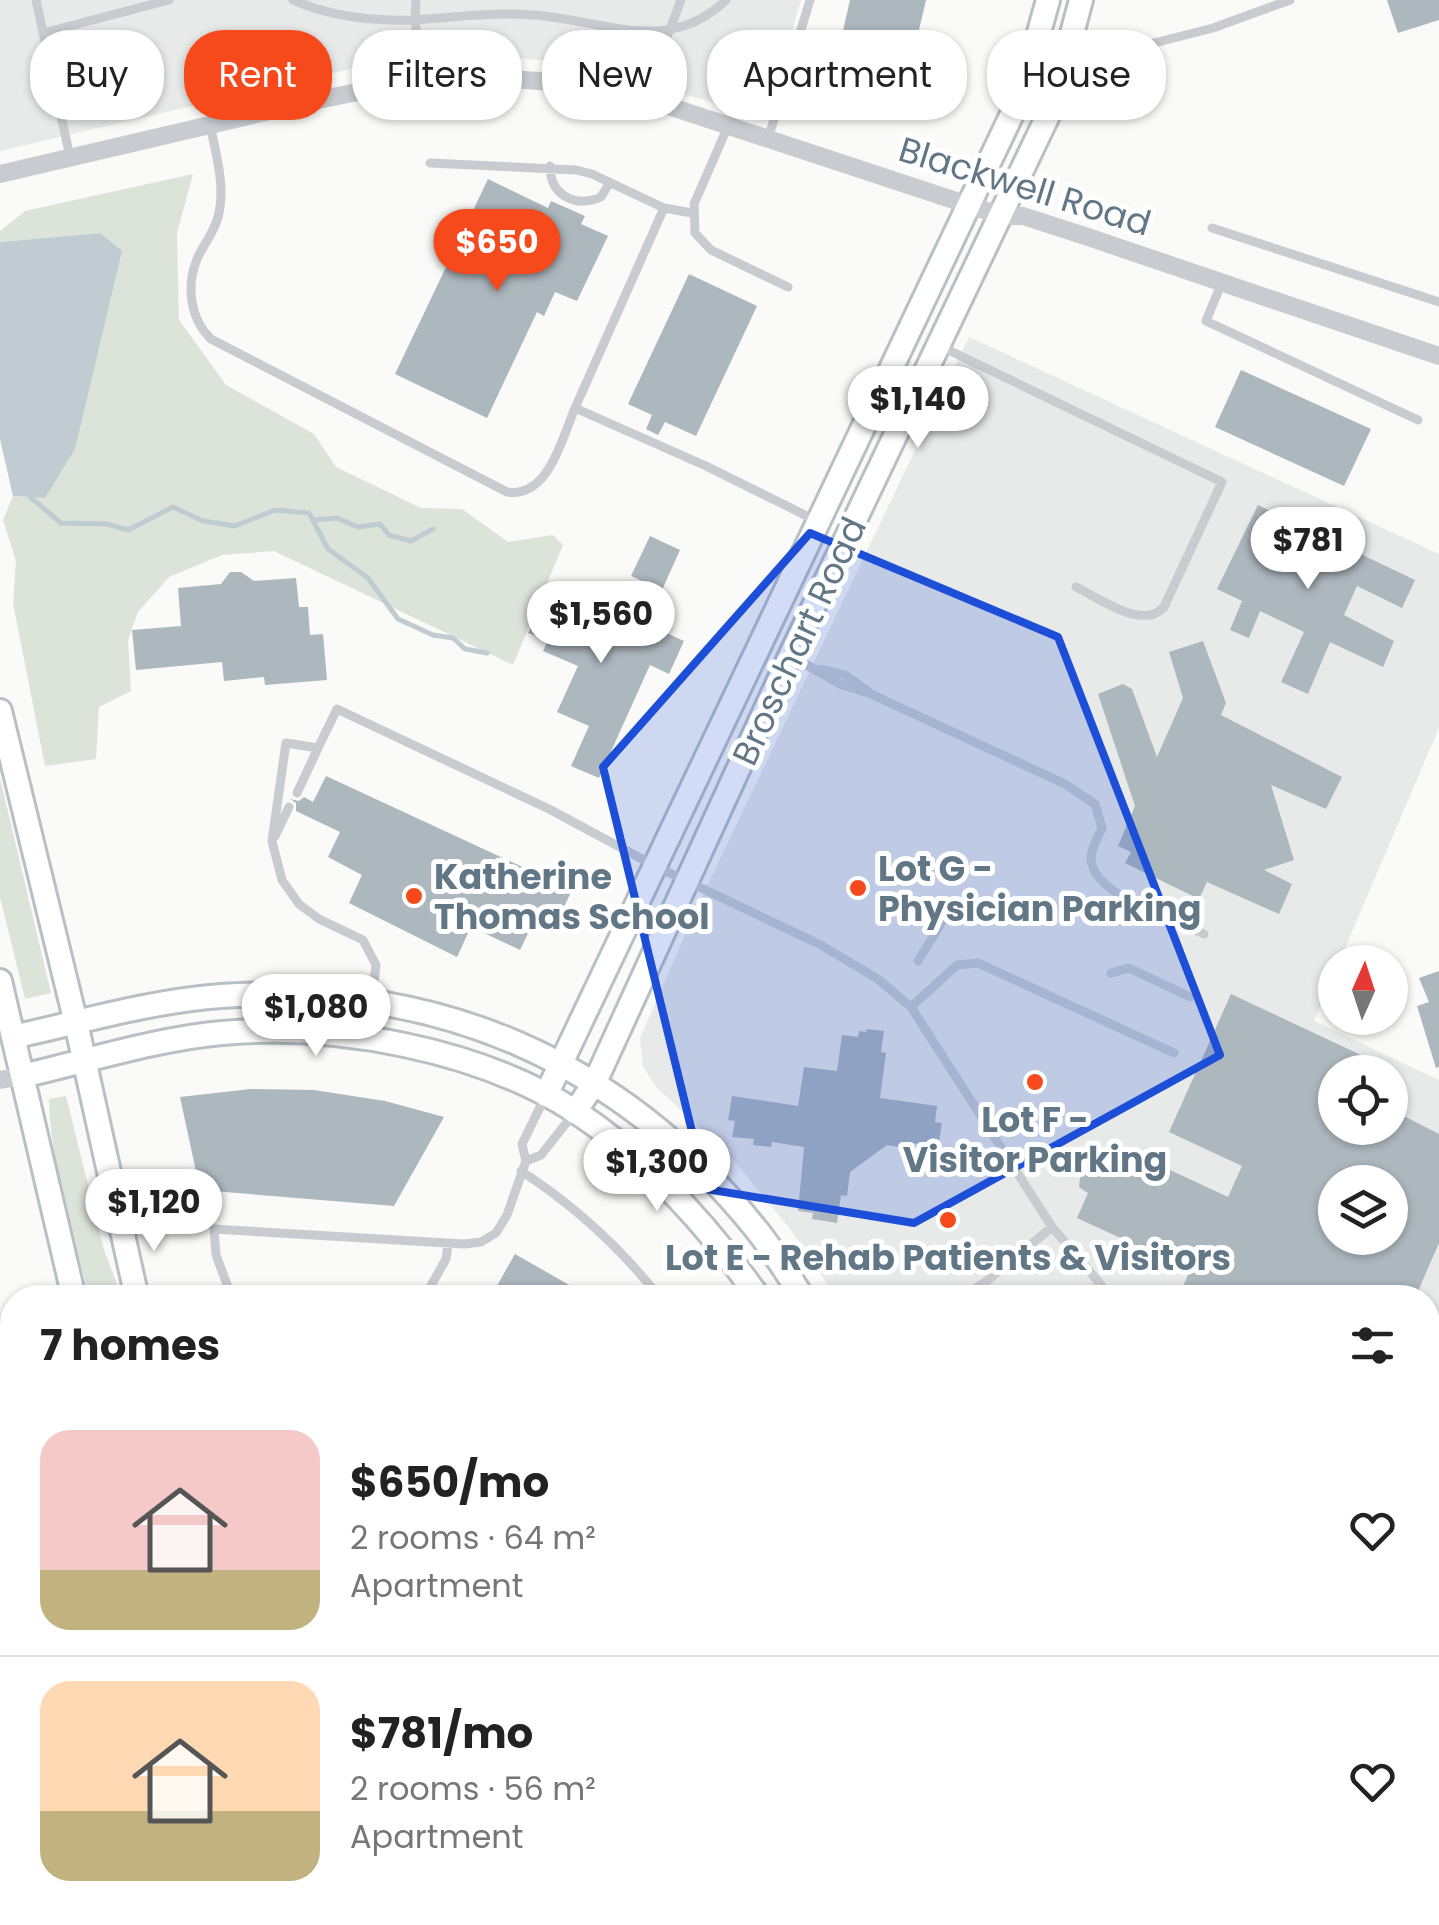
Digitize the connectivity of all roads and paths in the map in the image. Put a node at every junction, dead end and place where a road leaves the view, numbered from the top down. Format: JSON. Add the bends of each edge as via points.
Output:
{"nodes":[{"id":1,"x":36,"y":0,"type":"edge"},
{"id":2,"x":169,"y":0,"type":"edge"},
{"id":3,"x":293,"y":0,"type":"edge"},
{"id":4,"x":416,"y":0,"type":"edge"},
{"id":5,"x":681,"y":0,"type":"edge"},
{"id":6,"x":726,"y":0,"type":"edge"},
{"id":7,"x":810,"y":0,"type":"edge"},
{"id":8,"x":1048,"y":0,"type":"edge"},
{"id":9,"x":1082,"y":0,"type":"edge"},
{"id":10,"x":1290,"y":0,"type":"edge"},
{"id":11,"x":415,"y":20,"type":"junction"},
{"id":12,"x":43,"y":30,"type":"edge"},
{"id":13,"x":55,"y":30,"type":"edge"},
{"id":14,"x":416,"y":30,"type":"edge"},
{"id":15,"x":651,"y":30,"type":"edge"},
{"id":16,"x":667,"y":30,"type":"edge"},
{"id":17,"x":670,"y":30,"type":"edge"},
{"id":18,"x":1075,"y":30,"type":"edge"},
{"id":19,"x":1166,"y":40,"type":"edge"},
{"id":20,"x":352,"y":94,"type":"edge"},
{"id":21,"x":687,"y":112,"type":"edge"},
{"id":22,"x":62,"y":120,"type":"edge"},
{"id":23,"x":1046,"y":120,"type":"edge"},
{"id":24,"x":210,"y":124,"type":"junction"},
{"id":25,"x":728,"y":126,"type":"junction"},
{"id":26,"x":768,"y":139,"type":"junction"},
{"id":27,"x":70,"y":158,"type":"junction"},
{"id":28,"x":430,"y":163,"type":"dead end"},
{"id":29,"x":550,"y":166,"type":"junction"},
{"id":30,"x":0,"y":174,"type":"edge"},
{"id":31,"x":610,"y":182,"type":"junction"},
{"id":32,"x":969,"y":205,"type":"junction"},
{"id":33,"x":664,"y":208,"type":"junction"},
{"id":34,"x":692,"y":213,"type":"junction"},
{"id":35,"x":1002,"y":216,"type":"junction"},
{"id":36,"x":1212,"y":228,"type":"dead end"},
{"id":37,"x":1222,"y":282,"type":"junction"},
{"id":38,"x":788,"y":287,"type":"dead end"},
{"id":39,"x":1439,"y":302,"type":"edge"},
{"id":40,"x":940,"y":346,"type":"junction"},
{"id":41,"x":1439,"y":356,"type":"edge"},
{"id":42,"x":576,"y":408,"type":"junction"},
{"id":43,"x":1418,"y":420,"type":"dead end"},
{"id":44,"x":819,"y":522,"type":"junction"},
{"id":45,"x":1076,"y":587,"type":"dead end"},
{"id":46,"x":801,"y":661,"type":"junction"},
{"id":47,"x":0,"y":711,"type":"edge"},
{"id":48,"x":318,"y":748,"type":"junction"},
{"id":49,"x":297,"y":793,"type":"dead end"},
{"id":50,"x":289,"y":808,"type":"dead end"},
{"id":51,"x":272,"y":842,"type":"junction"},
{"id":52,"x":656,"y":867,"type":"junction"},
{"id":53,"x":686,"y":882,"type":"junction"},
{"id":54,"x":983,"y":913,"type":"dead end"},
{"id":55,"x":1204,"y":934,"type":"dead end"},
{"id":56,"x":918,"y":961,"type":"dead end"},
{"id":57,"x":1111,"y":973,"type":"dead end"},
{"id":58,"x":0,"y":981,"type":"edge"},
{"id":59,"x":1190,"y":997,"type":"dead end"},
{"id":60,"x":372,"y":999,"type":"junction"},
{"id":61,"x":912,"y":1007,"type":"junction"},
{"id":62,"x":76,"y":1023,"type":"junction"},
{"id":63,"x":6,"y":1038,"type":"edge"},
{"id":64,"x":1174,"y":1052,"type":"dead end"},
{"id":65,"x":84,"y":1062,"type":"junction"},
{"id":66,"x":562,"y":1063,"type":"junction"},
{"id":67,"x":11,"y":1078,"type":"edge"},
{"id":68,"x":595,"y":1082,"type":"junction"},
{"id":69,"x":546,"y":1094,"type":"junction"},
{"id":70,"x":575,"y":1112,"type":"junction"},
{"id":71,"x":524,"y":1166,"type":"junction"},
{"id":72,"x":1052,"y":1227,"type":"junction"},
{"id":73,"x":448,"y":1244,"type":"junction"},
{"id":74,"x":70,"y":1285,"type":"edge"},
{"id":75,"x":134,"y":1285,"type":"edge"},
{"id":76,"x":227,"y":1285,"type":"edge"},
{"id":77,"x":431,"y":1285,"type":"edge"},
{"id":78,"x":649,"y":1285,"type":"edge"},
{"id":79,"x":750,"y":1285,"type":"edge"},
{"id":80,"x":795,"y":1285,"type":"edge"},
{"id":81,"x":981,"y":1285,"type":"edge"},
{"id":82,"x":1101,"y":1285,"type":"edge"}],
"edges":[{"from":1,"to":12,"type":"lane"},
{"from":2,"to":13,"type":"lane"},
{"from":3,"to":11,"type":"lane","via":[[350,18]]},
{"from":4,"to":11,"type":"lane"},
{"from":5,"to":16,"type":"lane"},
{"from":6,"to":17,"type":"lane","via":[[694,23]]},
{"from":7,"to":26,"type":"lane"},
{"from":8,"to":32,"type":"street","name":"Broschart Road","via":[[1022,93]]},
{"from":9,"to":18,"type":"street","name":"Broschart Road"},
{"from":10,"to":19,"type":"lane"},
{"from":11,"to":14,"type":"lane"},
{"from":11,"to":15,"type":"lane","via":[[531,14]]},
{"from":20,"to":24,"type":"street","name":"Blackwell Road"},
{"from":21,"to":25,"type":"street","name":"Blackwell Road"},
{"from":22,"to":27,"type":"lane"},
{"from":23,"to":35,"type":"street","name":"Broschart Road"},
{"from":24,"to":27,"type":"street","name":"Blackwell Road"},
{"from":24,"to":42,"type":"lane","via":[[220,180],[218,217],[190,290],[195,317],[211,339],[508,492],[539,482]]},
{"from":25,"to":26,"type":"street","name":"Blackwell Road"},
{"from":25,"to":34,"type":"lane"},
{"from":26,"to":32,"type":"street","name":"Blackwell Road"},
{"from":27,"to":30,"type":"street","name":"Blackwell Road"},
{"from":28,"to":29,"type":"lane"},
{"from":29,"to":31,"type":"lane"},
{"from":29,"to":31,"type":"lane","via":[[558,192],[580,202],[601,196]]},
{"from":31,"to":33,"type":"lane"},
{"from":32,"to":35,"type":"street","name":"Blackwell Road"},
{"from":32,"to":44,"type":"street","name":"Broschart Road"},
{"from":33,"to":34,"type":"lane"},
{"from":33,"to":42,"type":"lane"},
{"from":34,"to":38,"type":"lane","via":[[695,233],[711,250]]},
{"from":35,"to":37,"type":"street","name":"Blackwell Road","via":[[1023,216]]},
{"from":35,"to":40,"type":"street","name":"Broschart Road"},
{"from":36,"to":39,"type":"lane"},
{"from":37,"to":41,"type":"street","name":"Blackwell Road"},
{"from":37,"to":43,"type":"lane","via":[[1206,321]]},
{"from":40,"to":45,"type":"lane","via":[[1222,482],[1157,614],[1135,615]]},
{"from":40,"to":46,"type":"street","name":"Broschart Road"},
{"from":42,"to":44,"type":"lane"},
{"from":44,"to":52,"type":"street","name":"Broschart Road"},
{"from":46,"to":53,"type":"street","name":"Broschart Road"},
{"from":46,"to":55,"type":"lane","via":[[1095,804],[1102,828],[1090,854],[1096,877],[1121,897]]},
{"from":47,"to":62,"type":"street"},
{"from":48,"to":49,"type":"lane"},
{"from":48,"to":51,"type":"lane","via":[[286,743]]},
{"from":48,"to":52,"type":"lane","via":[[337,709]]},
{"from":50,"to":51,"type":"lane"},
{"from":51,"to":60,"type":"lane","via":[[282,880],[299,904],[363,940],[372,953]]},
{"from":52,"to":53,"type":"lane"},
{"from":52,"to":66,"type":"street","name":"Broschart Road"},
{"from":53,"to":61,"type":"lane","via":[[850,960]]},
{"from":53,"to":68,"type":"street","name":"Broschart Road"},
{"from":54,"to":56,"type":"lane","via":[[947,914]]},
{"from":57,"to":59,"type":"lane","via":[[1129,968]]},
{"from":58,"to":63,"type":"street"},
{"from":60,"to":62,"type":"street","via":[[222,996]]},
{"from":60,"to":66,"type":"street","via":[[528,1045]]},
{"from":61,"to":64,"type":"lane","via":[[957,965],[978,963]]},
{"from":61,"to":72,"type":"lane"},
{"from":62,"to":63,"type":"street"},
{"from":62,"to":65,"type":"street"},
{"from":63,"to":67,"type":"street"},
{"from":65,"to":67,"type":"street"},
{"from":65,"to":69,"type":"street","via":[[179,1038],[318,1032],[415,1048]]},
{"from":65,"to":75,"type":"street"},
{"from":66,"to":68,"type":"street"},
{"from":66,"to":69,"type":"street","name":"Broschart Road"},
{"from":67,"to":74,"type":"street"},
{"from":68,"to":70,"type":"street","name":"Broschart Road"},
{"from":68,"to":80,"type":"street","via":[[697,1165],[756,1229]]},
{"from":69,"to":70,"type":"street"},
{"from":69,"to":71,"type":"lane","via":[[522,1144]]},
{"from":70,"to":71,"type":"lane"},
{"from":70,"to":79,"type":"street","via":[[671,1192]]},
{"from":71,"to":73,"type":"lane","via":[[496,1233],[481,1242]]},
{"from":71,"to":78,"type":"lane","via":[[597,1228]]},
{"from":72,"to":81,"type":"lane"},
{"from":72,"to":82,"type":"lane"},
{"from":73,"to":76,"type":"lane","via":[[214,1228]]},
{"from":73,"to":77,"type":"lane"}]}
